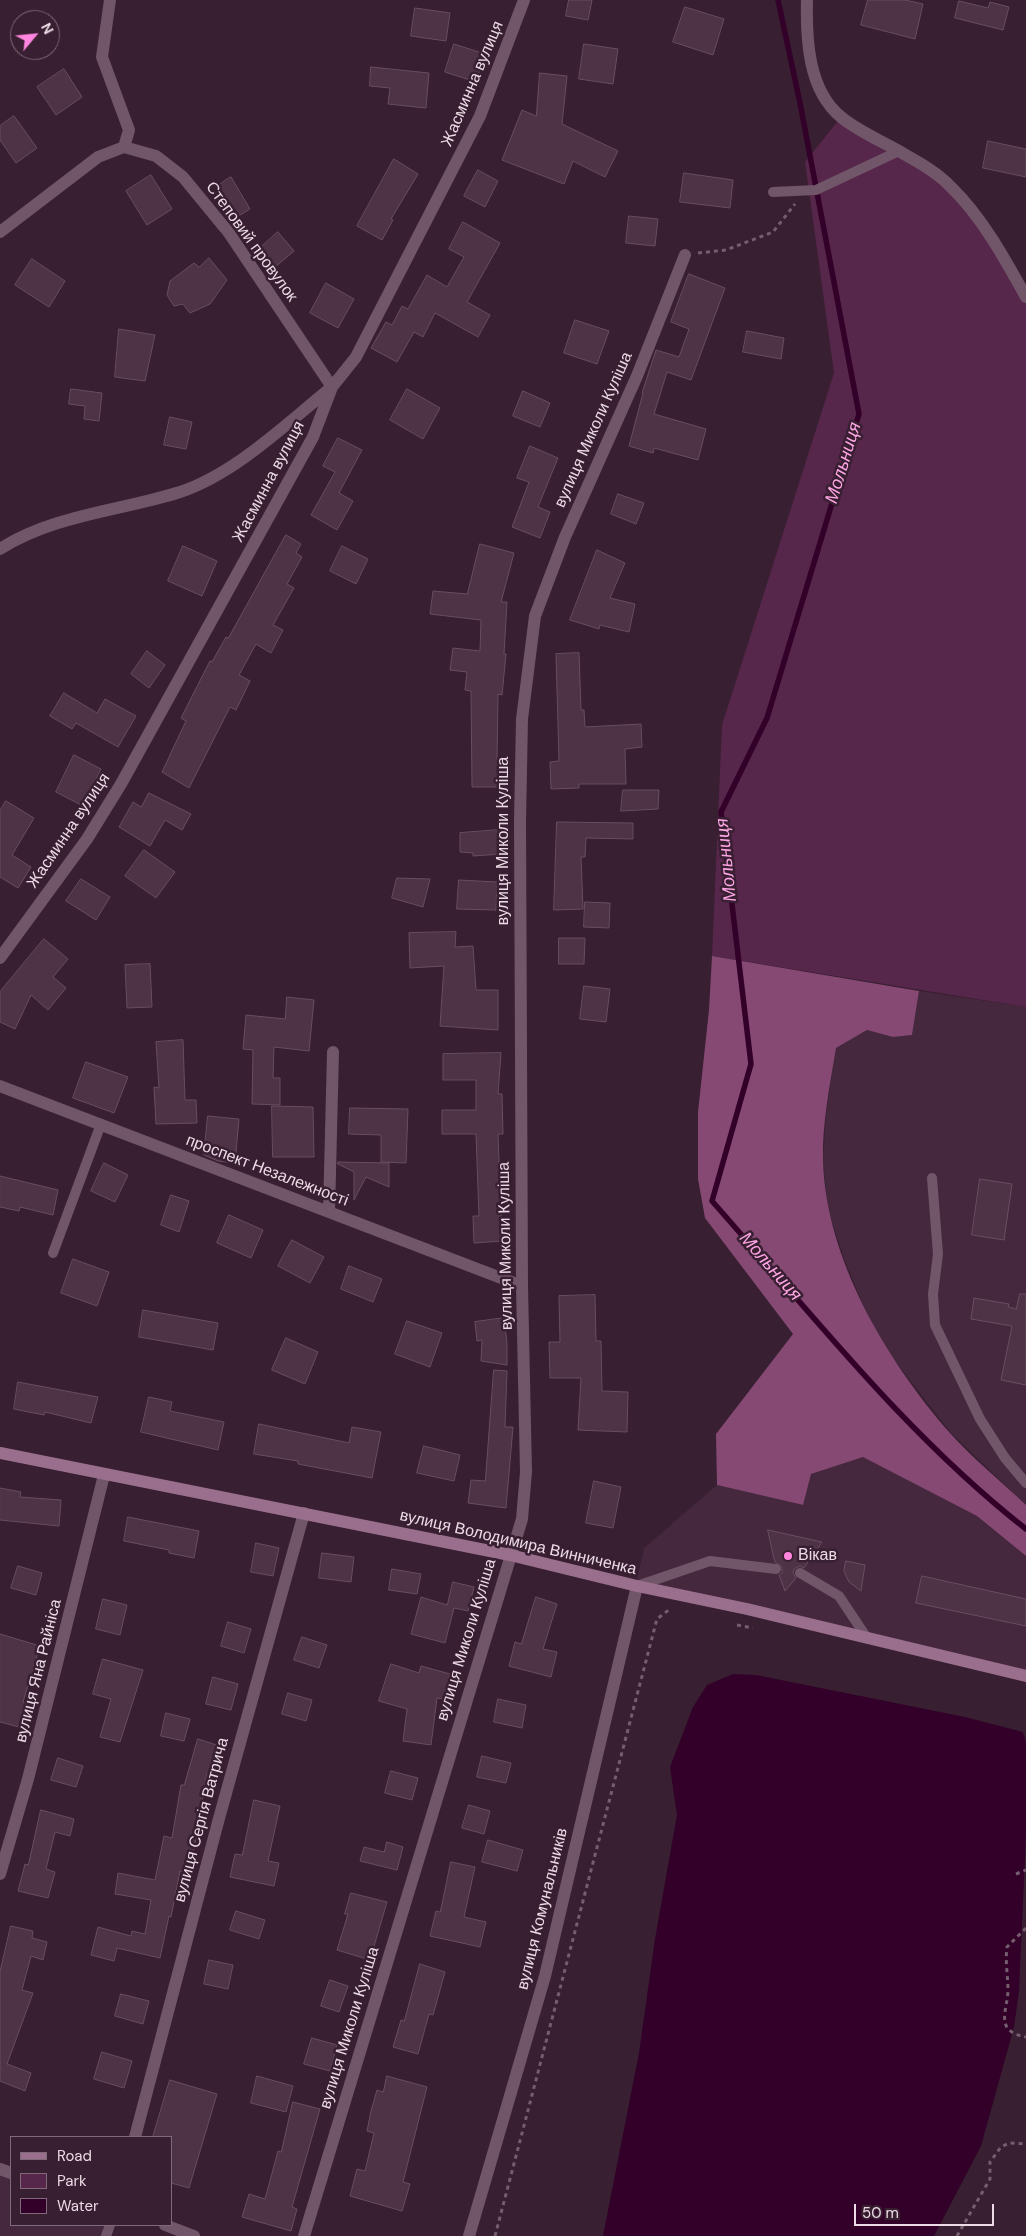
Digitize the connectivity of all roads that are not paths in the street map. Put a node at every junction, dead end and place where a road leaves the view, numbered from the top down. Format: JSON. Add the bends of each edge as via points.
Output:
{"nodes":[{"id":1,"x":110,"y":0,"type":"edge"},
{"id":2,"x":524,"y":0,"type":"edge"},
{"id":3,"x":807,"y":0,"type":"edge"},
{"id":4,"x":124,"y":147,"type":"junction"},
{"id":5,"x":899,"y":151,"type":"junction"},
{"id":6,"x":774,"y":192,"type":"dead end"},
{"id":7,"x":0,"y":232,"type":"edge"},
{"id":8,"x":685,"y":255,"type":"road end"},
{"id":9,"x":1026,"y":297,"type":"edge"},
{"id":10,"x":332,"y":387,"type":"junction"},
{"id":11,"x":0,"y":549,"type":"edge"},
{"id":12,"x":0,"y":958,"type":"edge"},
{"id":13,"x":332,"y":1052,"type":"dead end"},
{"id":14,"x":0,"y":1086,"type":"edge"},
{"id":15,"x":101,"y":1124,"type":"junction"},
{"id":16,"x":932,"y":1178,"type":"dead end"},
{"id":17,"x":329,"y":1212,"type":"junction"},
{"id":18,"x":53,"y":1253,"type":"dead end"},
{"id":19,"x":522,"y":1286,"type":"junction"},
{"id":20,"x":0,"y":1453,"type":"edge"},
{"id":21,"x":104,"y":1475,"type":"junction"},
{"id":22,"x":1026,"y":1483,"type":"edge"},
{"id":23,"x":304,"y":1513,"type":"junction"},
{"id":24,"x":510,"y":1555,"type":"junction"},
{"id":25,"x":776,"y":1569,"type":"dead end"},
{"id":26,"x":800,"y":1573,"type":"dead end"},
{"id":27,"x":636,"y":1586,"type":"junction"},
{"id":28,"x":867,"y":1638,"type":"junction"},
{"id":29,"x":1026,"y":1676,"type":"edge"},
{"id":30,"x":0,"y":1874,"type":"edge"},
{"id":31,"x":135,"y":2136,"type":"edge"},
{"id":32,"x":169,"y":2226,"type":"edge"},
{"id":33,"x":194,"y":2236,"type":"edge"},
{"id":34,"x":304,"y":2236,"type":"edge"},
{"id":35,"x":469,"y":2236,"type":"edge"}],
"edges":[{"from":1,"to":4,"type":"street","via":[[102,57],[129,130]]},
{"from":2,"to":10,"type":"street","name":"Жасминна вулиця","via":[[480,116],[356,357]]},
{"from":3,"to":5,"type":"street","via":[[809,46],[815,77],[828,100],[841,117]]},
{"from":4,"to":7,"type":"street","via":[[98,157]]},
{"from":4,"to":10,"type":"street","name":"Степовий провулок","via":[[156,156],[183,177],[229,233]]},
{"from":5,"to":6,"type":"lane","via":[[816,190]]},
{"from":5,"to":9,"type":"street","via":[[951,186],[1005,258]]},
{"from":8,"to":19,"type":"street","name":"вулиця Миколи Куліша","via":[[637,376],[565,537],[535,616],[522,719],[520,812]]},
{"from":10,"to":11,"type":"street","via":[[237,464],[182,491],[65,521],[18,538]]},
{"from":10,"to":12,"type":"street","name":"Жасминна вулиця","via":[[313,437],[121,784],[87,839]]},
{"from":13,"to":17,"type":"street"},
{"from":14,"to":15,"type":"street","name":"проспект Незалежності"},
{"from":15,"to":17,"type":"street","name":"проспект Незалежності"},
{"from":15,"to":18,"type":"lane"},
{"from":16,"to":22,"type":"lane","via":[[938,1254],[933,1294],[936,1325],[980,1419]]},
{"from":17,"to":19,"type":"street","name":"проспект Незалежності"},
{"from":19,"to":24,"type":"street","name":"вулиця Миколи Куліша","via":[[526,1472],[522,1519]]},
{"from":20,"to":21,"type":"main road","name":"вулиця Володимира Винниченка"},
{"from":21,"to":23,"type":"main road","name":"вулиця Володимира Винниченка"},
{"from":21,"to":30,"type":"street","name":"вулиця Яна Райніса","via":[[31,1770]]},
{"from":23,"to":24,"type":"main road","name":"вулиця Володимира Винниченка"},
{"from":23,"to":31,"type":"street","name":"вулиця Сергія Ватрича"},
{"from":24,"to":27,"type":"main road","name":"вулиця Володимира Винниченка"},
{"from":24,"to":34,"type":"street","name":"вулиця Миколи Куліша"},
{"from":25,"to":27,"type":"lane","via":[[710,1561]]},
{"from":26,"to":28,"type":"lane","via":[[839,1596]]},
{"from":27,"to":28,"type":"main road","name":"вулиця Володимира Винниченка"},
{"from":27,"to":35,"type":"street","name":"вулиця Комунальників","via":[[545,1976]]},
{"from":28,"to":29,"type":"main road","name":"вулиця Володимира Винниченка"},
{"from":32,"to":33,"type":"street"}]}
